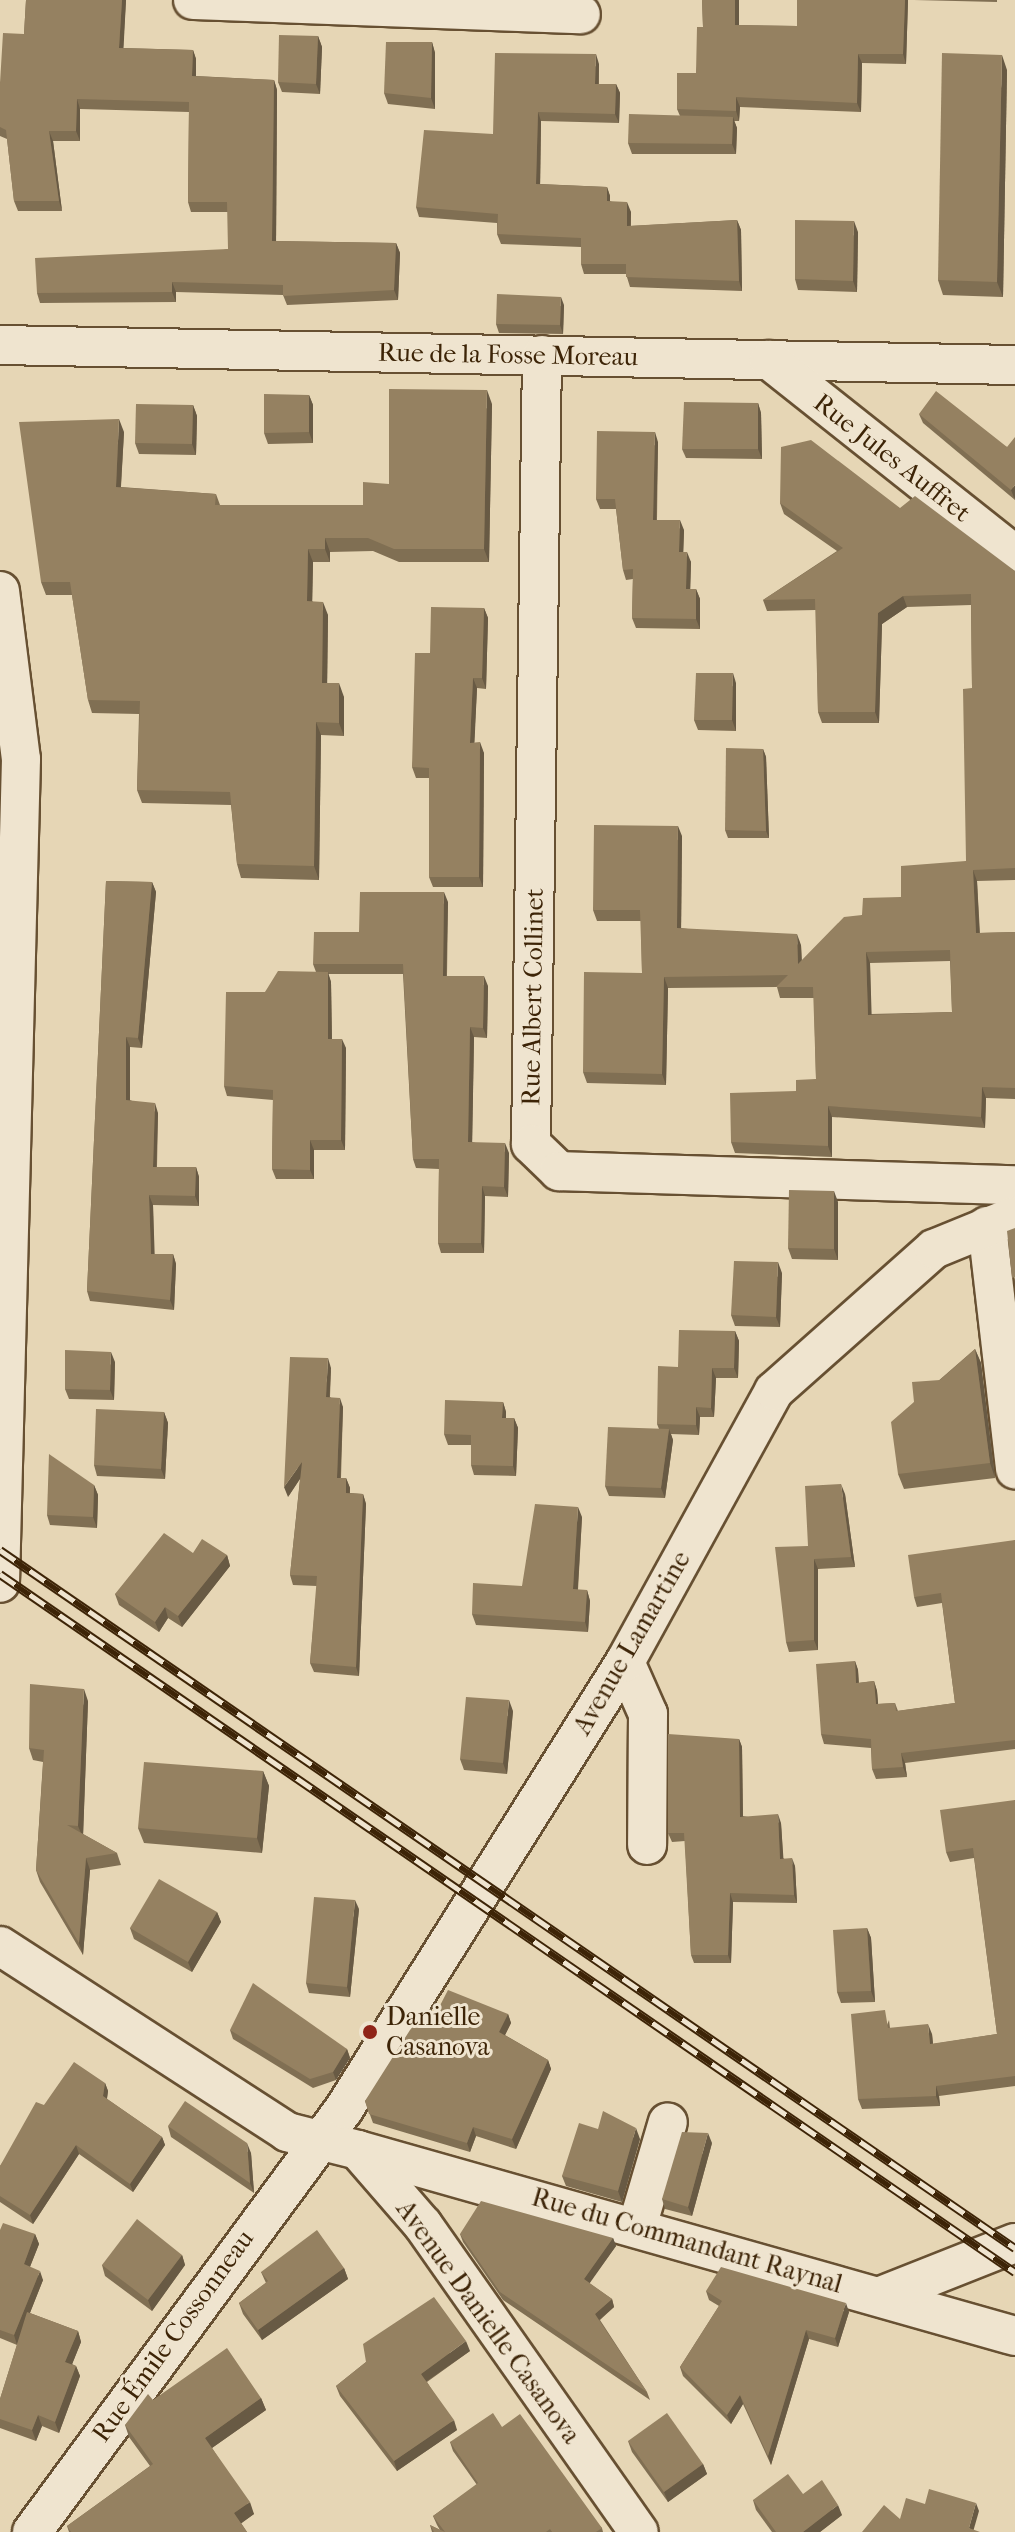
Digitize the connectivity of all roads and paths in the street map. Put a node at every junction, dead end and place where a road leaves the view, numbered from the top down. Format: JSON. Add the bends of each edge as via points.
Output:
{"nodes":[{"id":1,"x":193,"y":0,"type":"edge"},
{"id":2,"x":581,"y":14,"type":"dead end"},
{"id":3,"x":0,"y":345,"type":"edge"},
{"id":4,"x":542,"y":355,"type":"junction"},
{"id":5,"x":769,"y":360,"type":"junction"},
{"id":6,"x":1015,"y":365,"type":"edge"},
{"id":7,"x":1015,"y":555,"type":"edge"},
{"id":8,"x":0,"y":591,"type":"edge"},
{"id":9,"x":1015,"y":1185,"type":"edge"},
{"id":10,"x":1001,"y":1221,"type":"edge"},
{"id":11,"x":1015,"y":1469,"type":"edge"},
{"id":12,"x":0,"y":1583,"type":"edge"},
{"id":13,"x":625,"y":1662,"type":"junction"},
{"id":14,"x":647,"y":1845,"type":"dead end"},
{"id":15,"x":0,"y":1946,"type":"edge"},
{"id":16,"x":668,"y":2122,"type":"dead end"},
{"id":17,"x":317,"y":2141,"type":"junction"},
{"id":18,"x":358,"y":2150,"type":"junction"},
{"id":19,"x":637,"y":2227,"type":"junction"},
{"id":20,"x":1015,"y":2243,"type":"edge"},
{"id":21,"x":881,"y":2296,"type":"junction"},
{"id":22,"x":1015,"y":2336,"type":"edge"},
{"id":23,"x":32,"y":2532,"type":"edge"},
{"id":24,"x":639,"y":2532,"type":"edge"}],
"edges":[{"from":1,"to":2,"type":"street"},
{"from":3,"to":4,"type":"street","name":"Rue de la Fosse Moreau"},
{"from":4,"to":5,"type":"street","name":"Rue de la Fosse Moreau"},
{"from":4,"to":9,"type":"street","name":"Rue Albert Collinet","via":[[531,1144],[559,1171]]},
{"from":5,"to":6,"type":"street","name":"Rue de la Fosse Moreau"},
{"from":5,"to":7,"type":"street","name":"Rue Jules Auffret"},
{"from":8,"to":12,"type":"street","via":[[21,759]]},
{"from":10,"to":11,"type":"street"},
{"from":10,"to":13,"type":"street","name":"Avenue Lamartine","via":[[934,1249],[774,1391]]},
{"from":13,"to":14,"type":"street","via":[[648,1714]]},
{"from":13,"to":17,"type":"street","name":"Avenue Lamartine"},
{"from":15,"to":17,"type":"street","via":[[287,2132]]},
{"from":16,"to":19,"type":"street"},
{"from":17,"to":18,"type":"street"},
{"from":17,"to":23,"type":"street","name":"Rue Émile Cossonneau"},
{"from":18,"to":19,"type":"street","name":"Rue du Commandant Raynal"},
{"from":18,"to":24,"type":"street","name":"Avenue Danielle Casanova","via":[[423,2225]]},
{"from":19,"to":21,"type":"street","name":"Rue du Commandant Raynal"},
{"from":20,"to":21,"type":"street"},
{"from":21,"to":22,"type":"street","name":"Rue du Commandant Raynal"}]}
